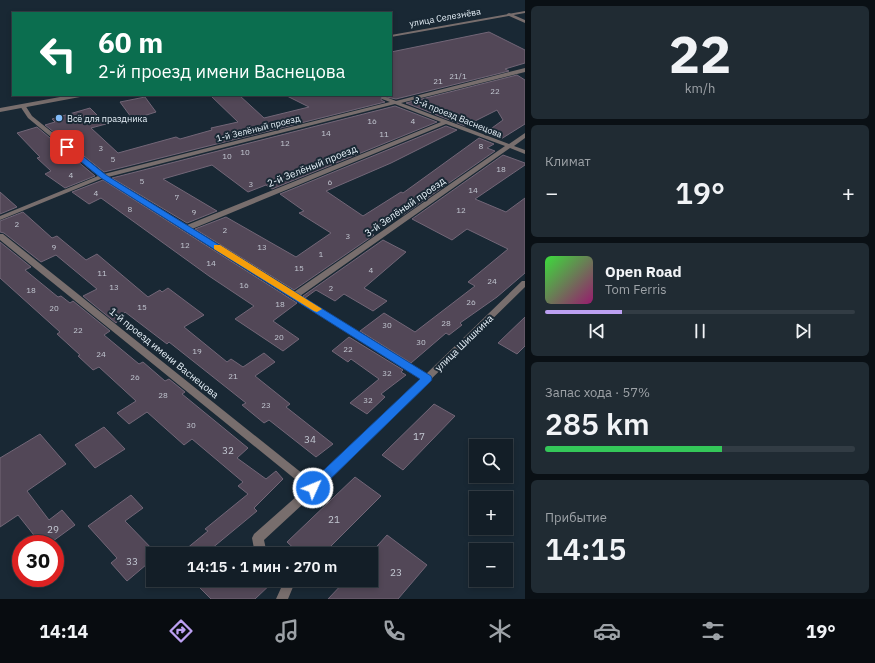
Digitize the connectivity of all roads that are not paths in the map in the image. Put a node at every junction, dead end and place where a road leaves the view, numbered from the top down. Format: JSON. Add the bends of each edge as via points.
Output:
{"nodes":[{"id":1,"x":525,"y":12,"type":"edge"},
{"id":2,"x":509,"y":14,"type":"junction"},
{"id":3,"x":525,"y":22,"type":"edge"},
{"id":4,"x":392,"y":36,"type":"edge"},
{"id":5,"x":525,"y":70,"type":"edge"},
{"id":6,"x":75,"y":96,"type":"edge"},
{"id":7,"x":384,"y":98,"type":"dead end"},
{"id":8,"x":398,"y":102,"type":"junction"},
{"id":9,"x":23,"y":106,"type":"junction"},
{"id":10,"x":0,"y":110,"type":"edge"},
{"id":11,"x":445,"y":122,"type":"junction"},
{"id":12,"x":525,"y":135,"type":"edge"},
{"id":13,"x":508,"y":147,"type":"junction"},
{"id":14,"x":525,"y":152,"type":"edge"},
{"id":15,"x":103,"y":176,"type":"junction"},
{"id":16,"x":0,"y":218,"type":"edge"},
{"id":17,"x":187,"y":228,"type":"junction"},
{"id":18,"x":0,"y":236,"type":"edge"},
{"id":19,"x":525,"y":283,"type":"edge"},
{"id":20,"x":295,"y":295,"type":"junction"},
{"id":21,"x":427,"y":379,"type":"junction"},
{"id":22,"x":313,"y":488,"type":"junction"},
{"id":23,"x":260,"y":547,"type":"edge"},
{"id":24,"x":287,"y":587,"type":"edge"},
{"id":25,"x":282,"y":599,"type":"edge"}],
"edges":[{"from":1,"to":2,"type":"street","name":"улица Селезнёва"},
{"from":2,"to":3,"type":"street"},
{"from":2,"to":4,"type":"street","name":"улица Селезнёва"},
{"from":5,"to":8,"type":"street","name":"1-й Зелёный проезд"},
{"from":6,"to":9,"type":"street"},
{"from":7,"to":8,"type":"street","name":"3-й проезд Васнецова"},
{"from":8,"to":11,"type":"street","name":"3-й проезд Васнецова"},
{"from":8,"to":15,"type":"street","name":"1-й Зелёный проезд"},
{"from":9,"to":10,"type":"street"},
{"from":9,"to":15,"type":"street","via":[[30,117]]},
{"from":11,"to":13,"type":"street","name":"3-й проезд Васнецова"},
{"from":11,"to":17,"type":"street","name":"2-й Зелёный проезд"},
{"from":12,"to":13,"type":"street","name":"3-й Зелёный проезд"},
{"from":13,"to":14,"type":"street","name":"3-й проезд Васнецова"},
{"from":13,"to":20,"type":"street","name":"3-й Зелёный проезд"},
{"from":15,"to":16,"type":"street","name":"1-й Зелёный проезд"},
{"from":15,"to":17,"type":"street"},
{"from":17,"to":20,"type":"street"},
{"from":18,"to":22,"type":"street","name":"1-й проезд имени Васнецова"},
{"from":19,"to":21,"type":"street","name":"улица Шишкина"},
{"from":20,"to":21,"type":"street"},
{"from":21,"to":22,"type":"street","name":"улица Шишкина"},
{"from":22,"to":23,"type":"street","name":"улица Шишкина","via":[[258,538]]},
{"from":24,"to":25,"type":"street"}]}
